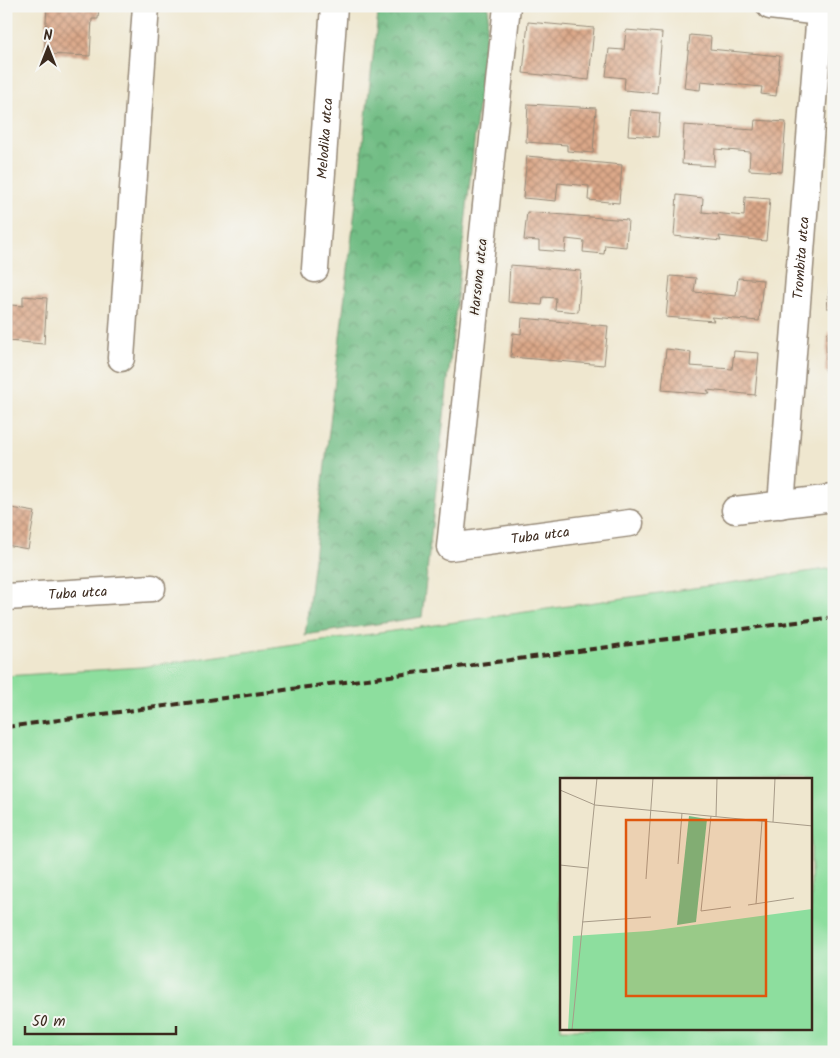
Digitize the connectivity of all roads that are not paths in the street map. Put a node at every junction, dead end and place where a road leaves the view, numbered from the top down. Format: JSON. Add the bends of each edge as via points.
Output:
{"nodes":[{"id":1,"x":146,"y":6,"type":"edge"},
{"id":2,"x":334,"y":6,"type":"edge"},
{"id":3,"x":507,"y":6,"type":"edge"},
{"id":4,"x":770,"y":6,"type":"edge"},
{"id":5,"x":827,"y":12,"type":"edge"},
{"id":6,"x":315,"y":269,"type":"dead end"},
{"id":7,"x":121,"y":358,"type":"dead end"},
{"id":8,"x":834,"y":498,"type":"edge"},
{"id":9,"x":781,"y":505,"type":"junction"},
{"id":10,"x":735,"y":510,"type":"dead end"},
{"id":11,"x":630,"y":523,"type":"dead end"},
{"id":12,"x":450,"y":547,"type":"joint"},
{"id":13,"x":152,"y":588,"type":"dead end"},
{"id":14,"x":6,"y":598,"type":"edge"}],
"edges":[{"from":1,"to":7,"type":"street"},
{"from":2,"to":6,"type":"street","name":"Melodika utca"},
{"from":3,"to":12,"type":"street","name":"Harsona utca"},
{"from":4,"to":5,"type":"street"},
{"from":5,"to":9,"type":"street","name":"Trombita utca"},
{"from":8,"to":9,"type":"street"},
{"from":9,"to":10,"type":"street"},
{"from":11,"to":12,"type":"street","name":"Tuba utca"},
{"from":13,"to":14,"type":"street","name":"Tuba utca"}]}
